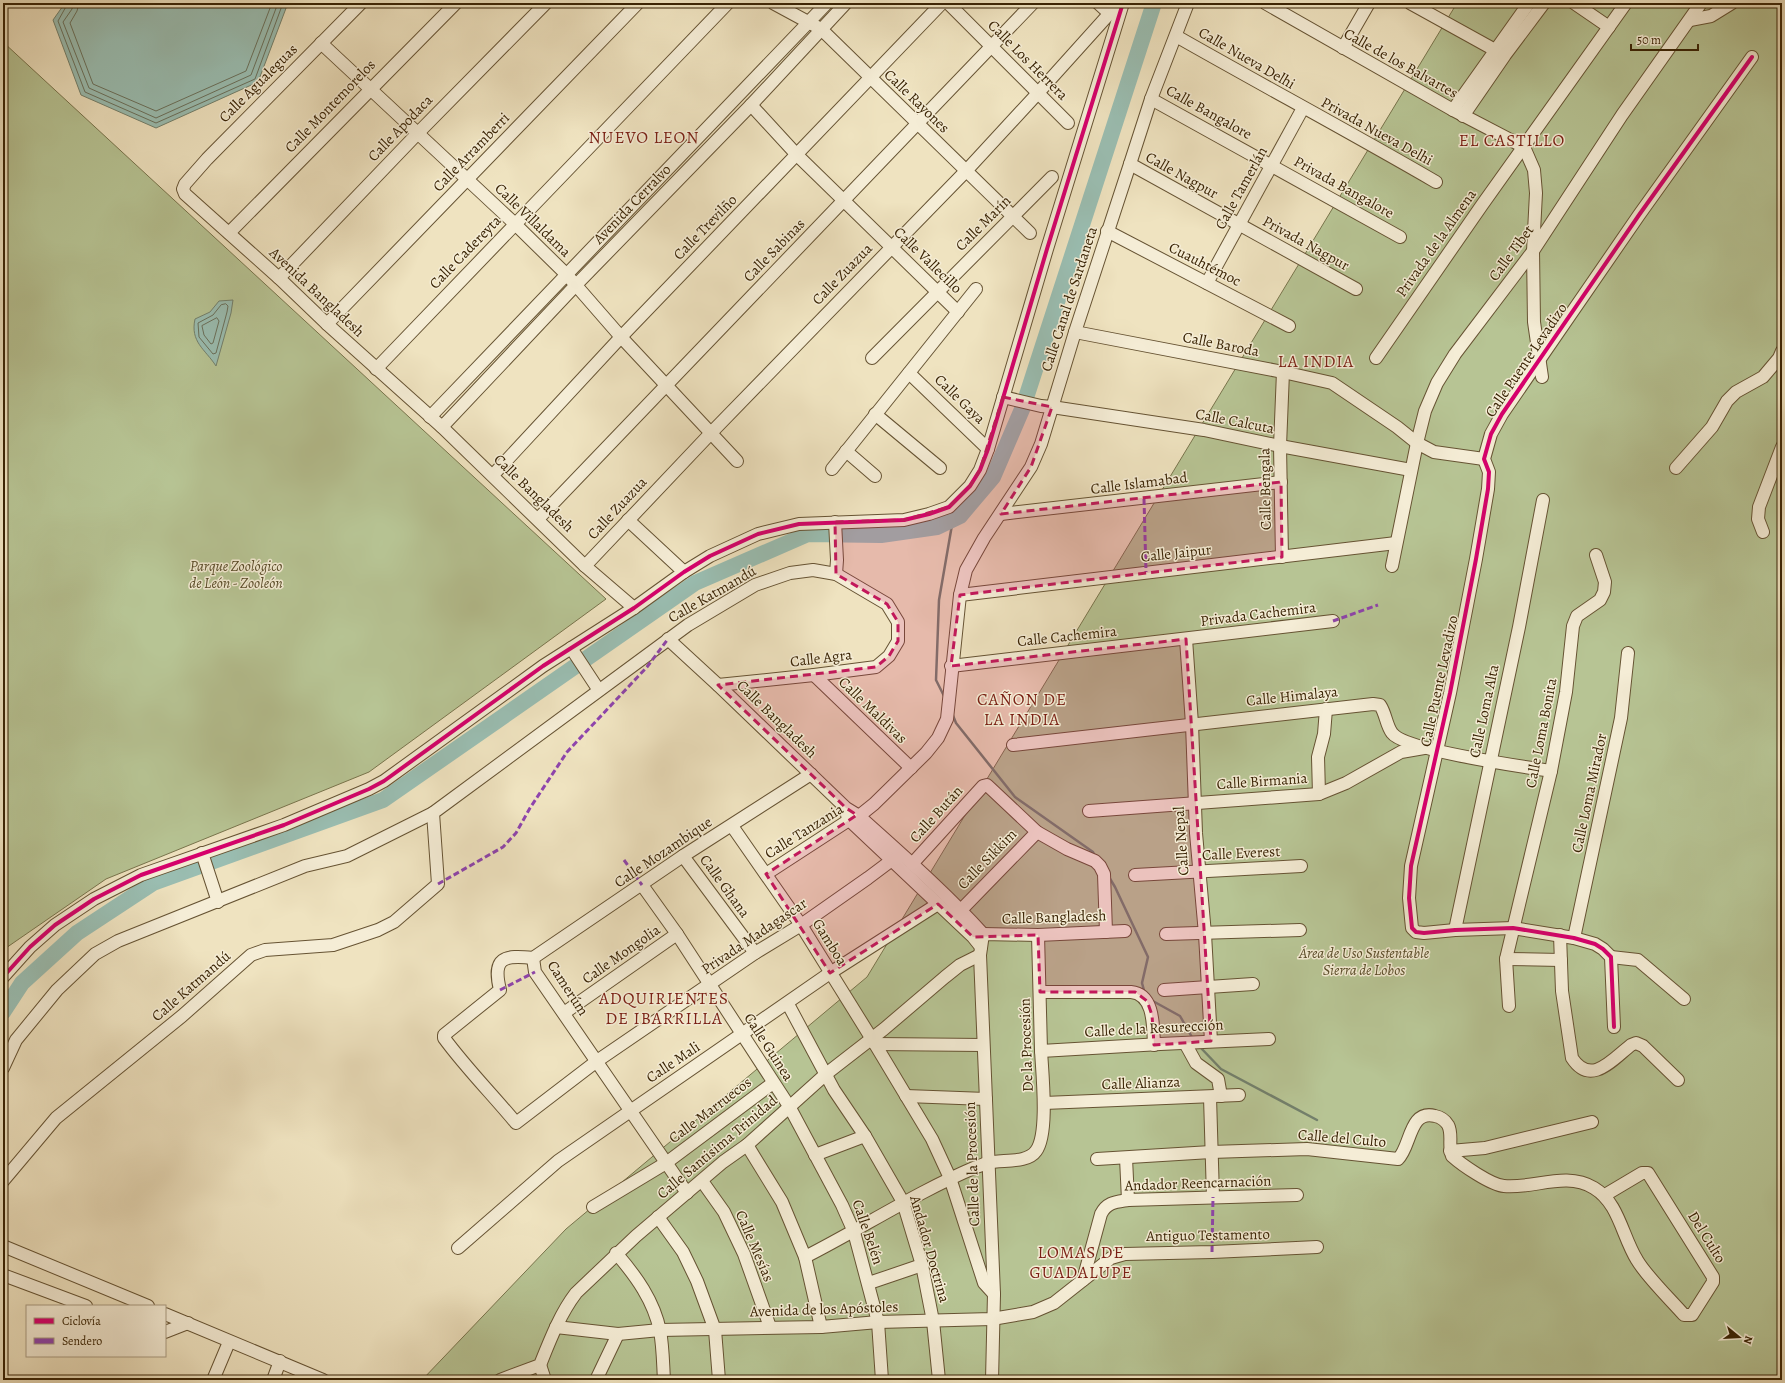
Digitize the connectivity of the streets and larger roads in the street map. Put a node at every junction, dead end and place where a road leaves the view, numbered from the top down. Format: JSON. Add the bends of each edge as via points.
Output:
{"nodes":[{"id":1,"x":361,"y":3,"type":"edge"},
{"id":2,"x":456,"y":3,"type":"edge"},
{"id":3,"x":546,"y":3,"type":"edge"},
{"id":4,"x":638,"y":3,"type":"edge"},
{"id":5,"x":728,"y":3,"type":"edge"},
{"id":6,"x":774,"y":3,"type":"edge"},
{"id":7,"x":827,"y":3,"type":"edge"},
{"id":8,"x":846,"y":3,"type":"edge"},
{"id":9,"x":942,"y":3,"type":"edge"},
{"id":10,"x":948,"y":3,"type":"edge"},
{"id":11,"x":1033,"y":3,"type":"edge"},
{"id":12,"x":1098,"y":3,"type":"edge"},
{"id":13,"x":1119,"y":3,"type":"edge"},
{"id":14,"x":1123,"y":3,"type":"edge"},
{"id":15,"x":1188,"y":3,"type":"edge"},
{"id":16,"x":1265,"y":3,"type":"edge"},
{"id":17,"x":1369,"y":3,"type":"edge"},
{"id":18,"x":1529,"y":3,"type":"edge"},
{"id":19,"x":1544,"y":3,"type":"edge"},
{"id":20,"x":1574,"y":3,"type":"edge"},
{"id":21,"x":1626,"y":3,"type":"edge"},
{"id":22,"x":1701,"y":3,"type":"edge"},
{"id":23,"x":1732,"y":3,"type":"edge"},
{"id":24,"x":1416,"y":4,"type":"edge"},
{"id":25,"x":1109,"y":13,"type":"junction"},
{"id":26,"x":1690,"y":20,"type":"junction"},
{"id":27,"x":808,"y":23,"type":"junction"},
{"id":28,"x":1609,"y":27,"type":"junction"},
{"id":29,"x":821,"y":29,"type":"junction"},
{"id":30,"x":1176,"y":36,"type":"junction"},
{"id":31,"x":321,"y":43,"type":"junction"},
{"id":32,"x":991,"y":47,"type":"junction"},
{"id":33,"x":1343,"y":48,"type":"junction"},
{"id":34,"x":1495,"y":50,"type":"junction"},
{"id":35,"x":1752,"y":57,"type":"dead end"},
{"id":36,"x":871,"y":78,"type":"junction"},
{"id":37,"x":370,"y":88,"type":"junction"},
{"id":38,"x":1038,"y":93,"type":"junction"},
{"id":39,"x":1151,"y":99,"type":"junction"},
{"id":40,"x":751,"y":105,"type":"junction"},
{"id":41,"x":1302,"y":108,"type":"junction"},
{"id":42,"x":1458,"y":113,"type":"junction"},
{"id":43,"x":1068,"y":123,"type":"dead end"},
{"id":44,"x":918,"y":124,"type":"junction"},
{"id":45,"x":418,"y":133,"type":"junction"},
{"id":46,"x":1524,"y":147,"type":"junction"},
{"id":47,"x":797,"y":155,"type":"junction"},
{"id":48,"x":1130,"y":164,"type":"junction"},
{"id":49,"x":1272,"y":165,"type":"junction"},
{"id":50,"x":966,"y":171,"type":"junction"},
{"id":51,"x":1052,"y":177,"type":"dead end"},
{"id":52,"x":468,"y":179,"type":"junction"},
{"id":53,"x":1436,"y":182,"type":"dead end"},
{"id":54,"x":183,"y":189,"type":"joint"},
{"id":55,"x":844,"y":200,"type":"junction"},
{"id":56,"x":1012,"y":216,"type":"junction"},
{"id":57,"x":514,"y":223,"type":"junction"},
{"id":58,"x":1240,"y":225,"type":"junction"},
{"id":59,"x":1107,"y":232,"type":"junction"},
{"id":60,"x":229,"y":233,"type":"junction"},
{"id":61,"x":1030,"y":233,"type":"dead end"},
{"id":62,"x":1400,"y":237,"type":"dead end"},
{"id":63,"x":891,"y":247,"type":"junction"},
{"id":64,"x":1533,"y":251,"type":"junction"},
{"id":65,"x":567,"y":275,"type":"junction"},
{"id":66,"x":279,"y":278,"type":"junction"},
{"id":67,"x":1207,"y":283,"type":"junction"},
{"id":68,"x":575,"y":286,"type":"junction"},
{"id":69,"x":976,"y":289,"type":"dead end"},
{"id":70,"x":1356,"y":289,"type":"dead end"},
{"id":71,"x":936,"y":291,"type":"junction"},
{"id":72,"x":958,"y":312,"type":"junction"},
{"id":73,"x":327,"y":324,"type":"junction"},
{"id":74,"x":1289,"y":326,"type":"dead end"},
{"id":75,"x":1075,"y":332,"type":"junction"},
{"id":76,"x":621,"y":337,"type":"junction"},
{"id":77,"x":1782,"y":351,"type":"edge"},
{"id":78,"x":872,"y":358,"type":"dead end"},
{"id":79,"x":1376,"y":358,"type":"dead end"},
{"id":80,"x":1540,"y":361,"type":"junction"},
{"id":81,"x":376,"y":369,"type":"junction"},
{"id":82,"x":1283,"y":372,"type":"junction"},
{"id":83,"x":909,"y":373,"type":"junction"},
{"id":84,"x":1542,"y":377,"type":"dead end"},
{"id":85,"x":666,"y":385,"type":"junction"},
{"id":86,"x":1008,"y":398,"type":"junction"},
{"id":87,"x":1046,"y":407,"type":"junction"},
{"id":88,"x":875,"y":414,"type":"junction"},
{"id":89,"x":430,"y":418,"type":"junction"},
{"id":90,"x":442,"y":428,"type":"junction"},
{"id":91,"x":710,"y":434,"type":"junction"},
{"id":92,"x":1417,"y":443,"type":"junction"},
{"id":93,"x":1280,"y":446,"type":"junction"},
{"id":94,"x":1782,"y":447,"type":"edge"},
{"id":95,"x":988,"y":449,"type":"junction"},
{"id":96,"x":846,"y":451,"type":"junction"},
{"id":97,"x":1484,"y":459,"type":"junction"},
{"id":98,"x":737,"y":461,"type":"dead end"},
{"id":99,"x":940,"y":468,"type":"dead end"},
{"id":100,"x":1676,"y":468,"type":"dead end"},
{"id":101,"x":832,"y":469,"type":"dead end"},
{"id":102,"x":1411,"y":470,"type":"junction"},
{"id":103,"x":493,"y":475,"type":"junction"},
{"id":104,"x":875,"y":476,"type":"dead end"},
{"id":105,"x":1281,"y":482,"type":"junction"},
{"id":106,"x":1543,"y":500,"type":"dead end"},
{"id":107,"x":1001,"y":514,"type":"junction"},
{"id":108,"x":538,"y":519,"type":"junction"},
{"id":109,"x":628,"y":520,"type":"junction"},
{"id":110,"x":836,"y":526,"type":"junction"},
{"id":111,"x":1763,"y":532,"type":"dead end"},
{"id":112,"x":1396,"y":543,"type":"junction"},
{"id":113,"x":1596,"y":555,"type":"dead end"},
{"id":114,"x":1282,"y":557,"type":"junction"},
{"id":115,"x":585,"y":566,"type":"junction"},
{"id":116,"x":1392,"y":566,"type":"dead end"},
{"id":117,"x":684,"y":572,"type":"junction"},
{"id":118,"x":836,"y":574,"type":"junction"},
{"id":119,"x":960,"y":595,"type":"junction"},
{"id":120,"x":634,"y":608,"type":"junction"},
{"id":121,"x":1333,"y":621,"type":"dead end"},
{"id":122,"x":898,"y":622,"type":"joint"},
{"id":123,"x":668,"y":639,"type":"junction"},
{"id":124,"x":1186,"y":639,"type":"junction"},
{"id":125,"x":574,"y":652,"type":"junction"},
{"id":126,"x":1628,"y":652,"type":"dead end"},
{"id":127,"x":951,"y":666,"type":"junction"},
{"id":128,"x":814,"y":675,"type":"junction"},
{"id":129,"x":596,"y":685,"type":"junction"},
{"id":130,"x":718,"y":685,"type":"junction"},
{"id":131,"x":1326,"y":709,"type":"junction"},
{"id":132,"x":1192,"y":724,"type":"junction"},
{"id":133,"x":1013,"y":745,"type":"dead end"},
{"id":134,"x":1432,"y":749,"type":"junction"},
{"id":135,"x":1490,"y":761,"type":"junction"},
{"id":136,"x":910,"y":768,"type":"junction"},
{"id":137,"x":1551,"y":771,"type":"junction"},
{"id":138,"x":812,"y":774,"type":"junction"},
{"id":139,"x":1319,"y":794,"type":"junction"},
{"id":140,"x":1194,"y":802,"type":"junction"},
{"id":141,"x":1089,"y":811,"type":"dead end"},
{"id":142,"x":433,"y":813,"type":"junction"},
{"id":143,"x":851,"y":815,"type":"junction"},
{"id":144,"x":732,"y":826,"type":"junction"},
{"id":145,"x":1037,"y":832,"type":"junction"},
{"id":146,"x":683,"y":856,"type":"junction"},
{"id":147,"x":204,"y":858,"type":"junction"},
{"id":148,"x":892,"y":860,"type":"junction"},
{"id":149,"x":912,"y":864,"type":"junction"},
{"id":150,"x":1302,"y":866,"type":"dead end"},
{"id":151,"x":1199,"y":871,"type":"junction"},
{"id":152,"x":766,"y":874,"type":"junction"},
{"id":153,"x":1135,"y":875,"type":"dead end"},
{"id":154,"x":642,"y":885,"type":"junction"},
{"id":155,"x":217,"y":898,"type":"junction"},
{"id":156,"x":938,"y":904,"type":"junction"},
{"id":157,"x":961,"y":910,"type":"junction"},
{"id":158,"x":801,"y":924,"type":"junction"},
{"id":159,"x":1512,"y":928,"type":"junction"},
{"id":160,"x":1300,"y":930,"type":"dead end"},
{"id":161,"x":1455,"y":930,"type":"junction"},
{"id":162,"x":1125,"y":931,"type":"dead end"},
{"id":163,"x":1106,"y":932,"type":"junction"},
{"id":164,"x":677,"y":934,"type":"junction"},
{"id":165,"x":1166,"y":934,"type":"dead end"},
{"id":166,"x":1205,"y":934,"type":"junction"},
{"id":167,"x":978,"y":935,"type":"junction"},
{"id":168,"x":1038,"y":935,"type":"junction"},
{"id":169,"x":1560,"y":935,"type":"junction"},
{"id":170,"x":1574,"y":938,"type":"junction"},
{"id":171,"x":980,"y":951,"type":"junction"},
{"id":172,"x":755,"y":953,"type":"junction"},
{"id":173,"x":1611,"y":957,"type":"junction"},
{"id":174,"x":533,"y":958,"type":"junction"},
{"id":175,"x":1506,"y":958,"type":"junction"},
{"id":176,"x":1561,"y":960,"type":"junction"},
{"id":177,"x":830,"y":973,"type":"junction"},
{"id":178,"x":3,"y":977,"type":"edge"},
{"id":179,"x":1253,"y":984,"type":"dead end"},
{"id":180,"x":710,"y":985,"type":"junction"},
{"id":181,"x":1208,"y":988,"type":"junction"},
{"id":182,"x":1164,"y":990,"type":"dead end"},
{"id":183,"x":1040,"y":992,"type":"junction"},
{"id":184,"x":1684,"y":999,"type":"dead end"},
{"id":185,"x":788,"y":1004,"type":"junction"},
{"id":186,"x":1509,"y":1006,"type":"dead end"},
{"id":187,"x":564,"y":1013,"type":"junction"},
{"id":188,"x":1614,"y":1027,"type":"dead end"},
{"id":189,"x":742,"y":1035,"type":"junction"},
{"id":190,"x":1269,"y":1039,"type":"dead end"},
{"id":191,"x":873,"y":1041,"type":"junction"},
{"id":192,"x":1211,"y":1041,"type":"junction"},
{"id":193,"x":1185,"y":1043,"type":"junction"},
{"id":194,"x":983,"y":1045,"type":"junction"},
{"id":195,"x":1154,"y":1045,"type":"junction"},
{"id":196,"x":1041,"y":1051,"type":"junction"},
{"id":197,"x":597,"y":1062,"type":"junction"},
{"id":198,"x":3,"y":1068,"type":"edge"},
{"id":199,"x":826,"y":1074,"type":"junction"},
{"id":200,"x":1678,"y":1080,"type":"dead end"},
{"id":201,"x":773,"y":1083,"type":"junction"},
{"id":202,"x":1239,"y":1095,"type":"dead end"},
{"id":203,"x":906,"y":1096,"type":"junction"},
{"id":204,"x":1216,"y":1096,"type":"junction"},
{"id":205,"x":986,"y":1099,"type":"junction"},
{"id":206,"x":1044,"y":1103,"type":"junction"},
{"id":207,"x":789,"y":1106,"type":"junction"},
{"id":208,"x":630,"y":1110,"type":"junction"},
{"id":209,"x":1592,"y":1122,"type":"dead end"},
{"id":210,"x":865,"y":1136,"type":"junction"},
{"id":211,"x":747,"y":1145,"type":"junction"},
{"id":212,"x":1450,"y":1151,"type":"junction"},
{"id":213,"x":1211,"y":1152,"type":"junction"},
{"id":214,"x":815,"y":1155,"type":"junction"},
{"id":215,"x":1126,"y":1158,"type":"junction"},
{"id":216,"x":1097,"y":1159,"type":"dead end"},
{"id":217,"x":988,"y":1162,"type":"junction"},
{"id":218,"x":666,"y":1163,"type":"junction"},
{"id":219,"x":950,"y":1178,"type":"junction"},
{"id":220,"x":3,"y":1181,"type":"edge"},
{"id":221,"x":702,"y":1182,"type":"junction"},
{"id":222,"x":687,"y":1193,"type":"junction"},
{"id":223,"x":1605,"y":1195,"type":"junction"},
{"id":224,"x":1297,"y":1196,"type":"dead end"},
{"id":225,"x":1213,"y":1197,"type":"junction"},
{"id":226,"x":1128,"y":1200,"type":"junction"},
{"id":227,"x":904,"y":1202,"type":"junction"},
{"id":228,"x":593,"y":1207,"type":"dead end"},
{"id":229,"x":658,"y":1218,"type":"junction"},
{"id":230,"x":990,"y":1231,"type":"junction"},
{"id":231,"x":854,"y":1232,"type":"junction"},
{"id":232,"x":971,"y":1239,"type":"junction"},
{"id":233,"x":3,"y":1246,"type":"edge"},
{"id":234,"x":1317,"y":1247,"type":"dead end"},
{"id":235,"x":458,"y":1248,"type":"dead end"},
{"id":236,"x":616,"y":1253,"type":"junction"},
{"id":237,"x":805,"y":1257,"type":"junction"},
{"id":238,"x":922,"y":1265,"type":"junction"},
{"id":239,"x":3,"y":1275,"type":"edge"},
{"id":240,"x":1083,"y":1280,"type":"junction"},
{"id":241,"x":869,"y":1283,"type":"junction"},
{"id":242,"x":994,"y":1294,"type":"junction"},
{"id":243,"x":83,"y":1305,"type":"edge"},
{"id":244,"x":146,"y":1305,"type":"edge"},
{"id":245,"x":166,"y":1314,"type":"edge"},
{"id":246,"x":992,"y":1319,"type":"junction"},
{"id":247,"x":933,"y":1321,"type":"junction"},
{"id":248,"x":878,"y":1322,"type":"junction"},
{"id":249,"x":188,"y":1323,"type":"junction"},
{"id":250,"x":770,"y":1327,"type":"junction"},
{"id":251,"x":821,"y":1327,"type":"junction"},
{"id":252,"x":556,"y":1328,"type":"junction"},
{"id":253,"x":660,"y":1330,"type":"junction"},
{"id":254,"x":715,"y":1330,"type":"junction"},
{"id":255,"x":166,"y":1332,"type":"edge"},
{"id":256,"x":618,"y":1334,"type":"junction"},
{"id":257,"x":229,"y":1342,"type":"junction"},
{"id":258,"x":280,"y":1362,"type":"junction"},
{"id":259,"x":540,"y":1365,"type":"junction"},
{"id":260,"x":213,"y":1380,"type":"edge"},
{"id":261,"x":273,"y":1380,"type":"edge"},
{"id":262,"x":323,"y":1380,"type":"edge"},
{"id":263,"x":500,"y":1380,"type":"edge"},
{"id":264,"x":545,"y":1380,"type":"edge"},
{"id":265,"x":596,"y":1380,"type":"edge"},
{"id":266,"x":664,"y":1380,"type":"edge"},
{"id":267,"x":719,"y":1380,"type":"edge"},
{"id":268,"x":882,"y":1380,"type":"edge"},
{"id":269,"x":938,"y":1380,"type":"edge"},
{"id":270,"x":992,"y":1380,"type":"edge"}],
"edges":[{"from":1,"to":31,"type":"street","name":"Calle Agualeguas"},
{"from":2,"to":37,"type":"street","name":"Calle Montemorelos"},
{"from":3,"to":45,"type":"street","name":"Calle Apodaca"},
{"from":4,"to":52,"type":"street","name":"Calle Arramberri"},
{"from":5,"to":57,"type":"street","name":"Calle Cadereyta"},
{"from":6,"to":27,"type":"street","name":"Calle Rayones"},
{"from":7,"to":27,"type":"street","name":"Avenida Cerralvo"},
{"from":8,"to":29,"type":"street","name":"Avenida Cerralvo"},
{"from":9,"to":36,"type":"street","name":"Calle Trevilño"},
{"from":10,"to":32,"type":"street","name":"Calle Los Herrera"},
{"from":11,"to":32,"type":"street","name":"Calle Sabinas"},
{"from":12,"to":25,"type":"street"},
{"from":13,"to":25,"type":"street","name":"Calle Zuazua"},
{"from":14,"to":86,"type":"street","via":[[1047,249]]},
{"from":15,"to":30,"type":"street","name":"Calle Canal de Sardaneta"},
{"from":16,"to":33,"type":"street","name":"Calle de los Balvartes"},
{"from":17,"to":33,"type":"street"},
{"from":18,"to":34,"type":"street"},
{"from":19,"to":42,"type":"street"},
{"from":20,"to":28,"type":"street"},
{"from":21,"to":28,"type":"street","name":"Privada de la Almena"},
{"from":22,"to":26,"type":"street","name":"Calle Tibet"},
{"from":23,"to":26,"type":"street","via":[[1711,16]]},
{"from":24,"to":34,"type":"street"},
{"from":25,"to":38,"type":"street","name":"Calle Zuazua"},
{"from":26,"to":64,"type":"street","name":"Calle Tibet","via":[[1622,115]]},
{"from":27,"to":29,"type":"street","name":"Calle Rayones"},
{"from":27,"to":65,"type":"street","name":"Avenida Cerralvo"},
{"from":28,"to":46,"type":"street","name":"Privada de la Almena"},
{"from":29,"to":36,"type":"street","name":"Calle Rayones"},
{"from":29,"to":40,"type":"street","name":"Avenida Cerralvo"},
{"from":30,"to":39,"type":"street","name":"Calle Canal de Sardaneta"},
{"from":30,"to":41,"type":"street","name":"Calle Nueva Delhi"},
{"from":31,"to":37,"type":"street","name":"Calle Villaldama"},
{"from":31,"to":54,"type":"street","name":"Calle Agualeguas","via":[[229,135]]},
{"from":32,"to":38,"type":"street","name":"Calle Los Herrera"},
{"from":32,"to":44,"type":"street","name":"Calle Sabinas"},
{"from":33,"to":42,"type":"street","name":"Calle de los Balvartes"},
{"from":34,"to":42,"type":"street"},
{"from":35,"to":80,"type":"street","name":"Calle Puente Levadizo","via":[[1638,216]]},
{"from":36,"to":44,"type":"street","name":"Calle Rayones"},
{"from":36,"to":47,"type":"street","name":"Calle Trevilño"},
{"from":37,"to":45,"type":"street","name":"Calle Villaldama"},
{"from":37,"to":60,"type":"street","name":"Calle Montemorelos"},
{"from":38,"to":43,"type":"street","name":"Calle Los Herrera"},
{"from":38,"to":50,"type":"street","name":"Calle Zuazua"},
{"from":39,"to":48,"type":"street","name":"Calle Canal de Sardaneta"},
{"from":39,"to":49,"type":"street","name":"Calle Bangalore"},
{"from":40,"to":47,"type":"street","name":"Calle Vallecillo"},
{"from":40,"to":68,"type":"street","name":"Avenida Cerralvo"},
{"from":41,"to":49,"type":"street","name":"Calle Tamerlán"},
{"from":41,"to":53,"type":"street","name":"Privada Nueva Delhi","via":[[1350,132]]},
{"from":42,"to":46,"type":"street","name":"Calle de los Balvartes"},
{"from":44,"to":50,"type":"street","name":"Calle Rayones"},
{"from":44,"to":55,"type":"street","name":"Calle Sabinas"},
{"from":45,"to":52,"type":"street","name":"Calle Villaldama"},
{"from":45,"to":66,"type":"street","name":"Calle Apodaca"},
{"from":46,"to":64,"type":"street","via":[[1534,170],[1536,193]]},
{"from":46,"to":79,"type":"street","name":"Privada de la Almena"},
{"from":47,"to":55,"type":"street","name":"Calle Vallecillo"},
{"from":47,"to":76,"type":"street","name":"Calle Trevilño"},
{"from":48,"to":58,"type":"street","name":"Calle Nagpur"},
{"from":48,"to":59,"type":"street","name":"Calle Canal de Sardaneta"},
{"from":49,"to":58,"type":"street","name":"Calle Tamerlán"},
{"from":49,"to":62,"type":"street","name":"Privada Bangalore"},
{"from":50,"to":56,"type":"street","name":"Calle Rayones"},
{"from":50,"to":63,"type":"street","name":"Calle Zuazua"},
{"from":51,"to":56,"type":"street","name":"Calle Marín"},
{"from":52,"to":57,"type":"street","name":"Calle Villaldama"},
{"from":52,"to":73,"type":"street","name":"Calle Arramberri"},
{"from":54,"to":60,"type":"street","name":"Avenida Bangladesh","via":[[185,194]]},
{"from":55,"to":63,"type":"street","name":"Calle Vallecillo"},
{"from":55,"to":85,"type":"street","name":"Calle Sabinas"},
{"from":56,"to":61,"type":"street","name":"Calle Rayones"},
{"from":56,"to":71,"type":"street","name":"Calle Marín"},
{"from":57,"to":65,"type":"street","name":"Calle Villaldama"},
{"from":57,"to":81,"type":"street","name":"Calle Cadereyta"},
{"from":58,"to":67,"type":"street","name":"Calle Tamerlán"},
{"from":58,"to":70,"type":"street","name":"Privada Nagpur"},
{"from":59,"to":67,"type":"street","name":"Cuauhtémoc"},
{"from":59,"to":75,"type":"street","name":"Calle Canal de Sardaneta"},
{"from":60,"to":66,"type":"street","name":"Avenida Bangladesh"},
{"from":63,"to":71,"type":"street","name":"Calle Vallecillo"},
{"from":63,"to":91,"type":"street","name":"Calle Zuazua"},
{"from":64,"to":80,"type":"street","via":[[1534,322]]},
{"from":64,"to":92,"type":"street","name":"Calle Tibet","via":[[1455,354],[1437,383],[1425,411]]},
{"from":65,"to":68,"type":"street","name":"Calle Villaldama"},
{"from":65,"to":89,"type":"street","name":"Avenida Cerralvo"},
{"from":66,"to":73,"type":"street","name":"Avenida Bangladesh"},
{"from":67,"to":74,"type":"street","name":"Cuauhtémoc"},
{"from":68,"to":76,"type":"street","name":"Calle Villaldama"},
{"from":68,"to":90,"type":"street","name":"Avenida Cerralvo"},
{"from":69,"to":72,"type":"street"},
{"from":71,"to":72,"type":"street","name":"Calle Vallecillo"},
{"from":71,"to":78,"type":"street","name":"Calle Marín"},
{"from":72,"to":83,"type":"street","name":"Calle Vallecillo"},
{"from":73,"to":81,"type":"street","name":"Avenida Bangladesh"},
{"from":75,"to":82,"type":"street","name":"Calle Baroda"},
{"from":75,"to":87,"type":"street","name":"Calle Canal de Sardaneta"},
{"from":76,"to":85,"type":"street","name":"Calle Villaldama"},
{"from":76,"to":103,"type":"street","name":"Calle Trevilño"},
{"from":77,"to":100,"type":"street","via":[[1763,377],[1736,392],[1727,401],[1712,427]]},
{"from":80,"to":84,"type":"street"},
{"from":80,"to":97,"type":"street","name":"Calle Puente Levadizo","via":[[1502,414],[1491,434]]},
{"from":81,"to":89,"type":"street","name":"Avenida Bangladesh"},
{"from":82,"to":92,"type":"street","name":"Calle Baroda","via":[[1332,383]]},
{"from":82,"to":93,"type":"street","name":"Calle Bengala"},
{"from":83,"to":88,"type":"street","name":"Calle Vallecillo"},
{"from":83,"to":95,"type":"street","name":"Calle Gaya"},
{"from":85,"to":91,"type":"street","name":"Calle Villaldama"},
{"from":85,"to":108,"type":"street","name":"Calle Sabinas"},
{"from":86,"to":87,"type":"street","name":"Calle Calcuta"},
{"from":86,"to":95,"type":"street"},
{"from":87,"to":93,"type":"street","name":"Calle Calcuta","via":[[1204,430]]},
{"from":87,"to":107,"type":"street","name":"Calle Canal de Sardaneta","via":[[1041,444],[1031,467]]},
{"from":88,"to":96,"type":"street","name":"Calle Vallecillo"},
{"from":88,"to":99,"type":"street"},
{"from":89,"to":90,"type":"street","name":"Calle Bangladesh"},
{"from":90,"to":103,"type":"street","name":"Calle Bangladesh"},
{"from":91,"to":98,"type":"street","name":"Calle Villaldama"},
{"from":91,"to":109,"type":"street","name":"Calle Zuazua"},
{"from":92,"to":97,"type":"street","name":"Calle Baroda","via":[[1434,452]]},
{"from":92,"to":102,"type":"street","name":"Calle Tibet"},
{"from":93,"to":102,"type":"street","name":"Calle Calcuta"},
{"from":93,"to":105,"type":"street","name":"Calle Bengala"},
{"from":94,"to":111,"type":"street","via":[[1759,508],[1758,518]]},
{"from":95,"to":110,"type":"street","via":[[970,486],[949,507],[904,520]]},
{"from":96,"to":101,"type":"street","name":"Calle Vallecillo"},
{"from":96,"to":104,"type":"street"},
{"from":97,"to":134,"type":"street","name":"Calle Puente Levadizo","via":[[1489,472],[1488,489],[1476,559],[1451,686]]},
{"from":102,"to":112,"type":"street","name":"Calle Tibet"},
{"from":103,"to":108,"type":"street","name":"Calle Bangladesh"},
{"from":105,"to":107,"type":"street","name":"Calle Islamabad"},
{"from":105,"to":114,"type":"street","name":"Calle Bengala"},
{"from":106,"to":135,"type":"street","name":"Calle Loma Alta"},
{"from":107,"to":119,"type":"street","name":"Calle Canal de Sardaneta","via":[[966,570]]},
{"from":108,"to":115,"type":"street","name":"Calle Bangladesh"},
{"from":109,"to":115,"type":"street","name":"Calle Zuazua"},
{"from":109,"to":117,"type":"street"},
{"from":110,"to":117,"type":"street","via":[[799,524],[758,534],[710,556]]},
{"from":110,"to":118,"type":"street"},
{"from":112,"to":114,"type":"street","name":"Calle Jaipur"},
{"from":112,"to":116,"type":"street","name":"Calle Tibet"},
{"from":113,"to":137,"type":"street","name":"Calle Loma Bonita","via":[[1604,582],[1604,592],[1600,600],[1578,616],[1573,626],[1566,692]]},
{"from":114,"to":119,"type":"street","name":"Calle Jaipur"},
{"from":115,"to":120,"type":"street","name":"Calle Bangladesh"},
{"from":117,"to":120,"type":"street"},
{"from":118,"to":122,"type":"street","name":"Calle Katmandú","via":[[887,604]]},
{"from":118,"to":123,"type":"street","name":"Calle Katmandú","via":[[813,570],[790,572],[755,585]]},
{"from":119,"to":127,"type":"street"},
{"from":120,"to":125,"type":"street"},
{"from":121,"to":124,"type":"street","name":"Privada Cachemira"},
{"from":122,"to":128,"type":"street","name":"Calle Agra","via":[[898,641],[889,656],[876,667]]},
{"from":123,"to":129,"type":"street","name":"Calle Katmandú"},
{"from":123,"to":130,"type":"street","name":"Calle Bangladesh"},
{"from":124,"to":127,"type":"street","name":"Calle Cachemira"},
{"from":124,"to":132,"type":"street","name":"Calle Nepal"},
{"from":125,"to":129,"type":"street"},
{"from":125,"to":147,"type":"street","via":[[543,666],[384,781]]},
{"from":126,"to":170,"type":"street","name":"Calle Loma Mirador","via":[[1621,718]]},
{"from":127,"to":136,"type":"street","name":"Calle Tanzania","via":[[951,688],[946,719],[938,738]]},
{"from":128,"to":130,"type":"street","name":"Calle Agra"},
{"from":128,"to":136,"type":"street","name":"Calle Maldivas"},
{"from":129,"to":142,"type":"street","name":"Calle Katmandú"},
{"from":130,"to":138,"type":"street","name":"Calle Bangladesh"},
{"from":131,"to":132,"type":"street","name":"Calle Himalaya"},
{"from":131,"to":134,"type":"street","name":"Calle Himalaya","via":[[1380,705],[1391,733]]},
{"from":131,"to":139,"type":"street","via":[[1324,734],[1318,757]]},
{"from":132,"to":133,"type":"street","name":"Calle Himalaya"},
{"from":132,"to":140,"type":"street","name":"Calle Nepal"},
{"from":134,"to":135,"type":"street","name":"Calle Himalaya"},
{"from":134,"to":139,"type":"street","name":"Calle Birmania","via":[[1401,752],[1346,783]]},
{"from":134,"to":161,"type":"street","name":"Calle Puente Levadizo","via":[[1411,866],[1409,898],[1412,928],[1416,932],[1424,933]]},
{"from":135,"to":137,"type":"street","name":"Calle Himalaya"},
{"from":135,"to":161,"type":"street","name":"Calle Loma Alta"},
{"from":136,"to":143,"type":"street","name":"Calle Tanzania","via":[[874,804]]},
{"from":137,"to":159,"type":"street","name":"Calle Loma Bonita"},
{"from":138,"to":143,"type":"street","name":"Calle Bangladesh"},
{"from":138,"to":144,"type":"street","name":"Calle Mozambique"},
{"from":139,"to":140,"type":"street","name":"Calle Birmania"},
{"from":140,"to":141,"type":"street","name":"Calle Birmania"},
{"from":140,"to":151,"type":"street","name":"Calle Nepal"},
{"from":142,"to":155,"type":"street","name":"Calle Katmandú","via":[[347,856],[305,866]]},
{"from":142,"to":220,"type":"street","name":"Calle Katmandú","via":[[438,884],[394,922],[333,945],[264,950],[251,955],[182,1016],[56,1118]]},
{"from":143,"to":148,"type":"street","name":"Calle Bangladesh"},
{"from":143,"to":149,"type":"street","name":"Calle Bangladesh"},
{"from":143,"to":152,"type":"street","name":"Calle Tanzania"},
{"from":144,"to":146,"type":"street","name":"Calle Mozambique"},
{"from":144,"to":152,"type":"street","name":"Gamboa"},
{"from":145,"to":149,"type":"street","name":"Calle Bután","via":[[990,786],[983,786]]},
{"from":145,"to":157,"type":"street","name":"Calle Sikkim"},
{"from":145,"to":163,"type":"street","via":[[1095,861],[1100,866],[1104,874]]},
{"from":146,"to":154,"type":"street","name":"Calle Mozambique"},
{"from":146,"to":172,"type":"street","name":"Calle Ghana"},
{"from":147,"to":155,"type":"street"},
{"from":147,"to":178,"type":"street","via":[[141,875],[94,899],[35,942]]},
{"from":148,"to":156,"type":"street","name":"Calle Bangladesh"},
{"from":148,"to":158,"type":"street","name":"Privada Madagascar"},
{"from":149,"to":157,"type":"street","name":"Calle Bangladesh"},
{"from":150,"to":151,"type":"street","name":"Calle Everest"},
{"from":151,"to":153,"type":"street","name":"Calle Everest"},
{"from":151,"to":166,"type":"street","name":"Calle Nepal"},
{"from":152,"to":158,"type":"street","name":"Gamboa"},
{"from":154,"to":164,"type":"street","name":"Calle Guinea"},
{"from":154,"to":174,"type":"street","name":"Calle Mozambique"},
{"from":155,"to":198,"type":"street","name":"Calle Katmandú","via":[[118,941],[95,954],[57,990],[16,1040]]},
{"from":156,"to":167,"type":"street","name":"Calle Bangladesh"},
{"from":156,"to":177,"type":"street","name":"Calle Mali"},
{"from":157,"to":167,"type":"street","name":"Calle Bangladesh"},
{"from":158,"to":172,"type":"street","name":"Privada Madagascar"},
{"from":158,"to":177,"type":"street","name":"Gamboa"},
{"from":159,"to":161,"type":"street"},
{"from":159,"to":169,"type":"street"},
{"from":159,"to":175,"type":"street","name":"Calle Loma Bonita"},
{"from":160,"to":166,"type":"street"},
{"from":162,"to":163,"type":"street","name":"Calle Bangladesh"},
{"from":163,"to":168,"type":"street","name":"Calle Bangladesh"},
{"from":164,"to":180,"type":"street","name":"Calle Guinea"},
{"from":164,"to":187,"type":"street","name":"Calle Mongolia"},
{"from":165,"to":166,"type":"street"},
{"from":166,"to":181,"type":"street","name":"Calle Nepal"},
{"from":167,"to":168,"type":"street","name":"Calle Bangladesh"},
{"from":167,"to":171,"type":"street","name":"Calle de la Procesión"},
{"from":168,"to":183,"type":"street","name":"De la Procesión"},
{"from":169,"to":170,"type":"street"},
{"from":169,"to":176,"type":"street"},
{"from":170,"to":173,"type":"street","via":[[1603,948]]},
{"from":171,"to":191,"type":"street","name":"Calle Santisima Trinidad","via":[[950,973]]},
{"from":171,"to":194,"type":"street","name":"Calle de la Procesión"},
{"from":172,"to":180,"type":"street","name":"Privada Madagascar"},
{"from":173,"to":184,"type":"street","via":[[1638,960]]},
{"from":173,"to":188,"type":"street"},
{"from":174,"to":187,"type":"street","name":"Camerúm","via":[[535,972]]},
{"from":174,"to":197,"type":"street","name":"Privada Madagascar","via":[[505,958],[500,963],[497,977],[500,990],[446,1032],[444,1038],[463,1064],[474,1073],[516,1122]]},
{"from":175,"to":176,"type":"street"},
{"from":175,"to":186,"type":"street","name":"Calle Loma Bonita"},
{"from":176,"to":200,"type":"street","via":[[1562,991],[1570,1045],[1572,1058],[1577,1066],[1588,1071],[1600,1070],[1636,1043],[1643,1046]]},
{"from":177,"to":185,"type":"street","name":"Calle Mali"},
{"from":177,"to":191,"type":"street","name":"Gamboa"},
{"from":179,"to":181,"type":"street"},
{"from":180,"to":189,"type":"street","name":"Calle Guinea"},
{"from":180,"to":197,"type":"street","name":"Privada Madagascar"},
{"from":181,"to":182,"type":"street"},
{"from":181,"to":192,"type":"street","name":"Calle Nepal"},
{"from":183,"to":195,"type":"street","via":[[1139,994],[1147,1001],[1152,1015]]},
{"from":183,"to":196,"type":"street","name":"De la Procesión"},
{"from":185,"to":189,"type":"street","name":"Calle Mali"},
{"from":185,"to":199,"type":"street"},
{"from":187,"to":197,"type":"street","name":"Camerúm"},
{"from":189,"to":201,"type":"street","name":"Calle Guinea"},
{"from":189,"to":208,"type":"street","name":"Calle Mali"},
{"from":190,"to":192,"type":"street","name":"Calle de la Resurección"},
{"from":191,"to":194,"type":"street"},
{"from":191,"to":199,"type":"street","name":"Calle Santisima Trinidad"},
{"from":191,"to":203,"type":"street","name":"Gamboa"},
{"from":192,"to":193,"type":"street","name":"Calle de la Resurección"},
{"from":193,"to":195,"type":"street","name":"Calle de la Resurección"},
{"from":193,"to":204,"type":"street","via":[[1196,1063],[1218,1079]]},
{"from":194,"to":205,"type":"street","name":"Calle de la Procesión"},
{"from":195,"to":196,"type":"street","name":"Calle de la Resurección"},
{"from":196,"to":206,"type":"street","name":"De la Procesión"},
{"from":197,"to":208,"type":"street","name":"Camerúm"},
{"from":199,"to":207,"type":"street","name":"Calle Santisima Trinidad"},
{"from":199,"to":210,"type":"street","name":"Andador Doctrina"},
{"from":201,"to":207,"type":"street","name":"Calle Guinea"},
{"from":201,"to":218,"type":"street","name":"Calle Marruecos"},
{"from":202,"to":204,"type":"street","name":"Calle Alianza"},
{"from":203,"to":205,"type":"street"},
{"from":203,"to":219,"type":"street","name":"Gamboa","via":[[932,1139]]},
{"from":204,"to":206,"type":"street","name":"Calle Alianza"},
{"from":204,"to":213,"type":"street"},
{"from":205,"to":217,"type":"street","name":"Calle de la Procesión"},
{"from":206,"to":217,"type":"street","name":"De la Procesión","via":[[1041,1144],[1036,1153],[1026,1158]]},
{"from":207,"to":211,"type":"street","name":"Calle Santisima Trinidad"},
{"from":207,"to":214,"type":"street","name":"Calle Belén"},
{"from":208,"to":218,"type":"street","name":"Camerúm"},
{"from":208,"to":235,"type":"street","name":"Calle Mali","via":[[558,1161]]},
{"from":209,"to":212,"type":"street","via":[[1485,1148]]},
{"from":210,"to":214,"type":"street"},
{"from":210,"to":227,"type":"street","name":"Andador Doctrina"},
{"from":211,"to":221,"type":"street","name":"Calle Santisima Trinidad"},
{"from":211,"to":237,"type":"street","via":[[782,1202]]},
{"from":212,"to":213,"type":"street","name":"Calle del Culto","via":[[1448,1125],[1442,1118],[1434,1115],[1424,1116],[1416,1121],[1398,1159],[1307,1149]]},
{"from":212,"to":223,"type":"street","via":[[1456,1160],[1495,1184],[1503,1186],[1568,1180],[1581,1182]]},
{"from":213,"to":215,"type":"street","name":"Calle del Culto"},
{"from":213,"to":225,"type":"street"},
{"from":214,"to":231,"type":"street","name":"Calle Belén"},
{"from":215,"to":216,"type":"street","name":"Calle del Culto"},
{"from":215,"to":226,"type":"street"},
{"from":217,"to":219,"type":"street"},
{"from":217,"to":230,"type":"street","name":"Calle de la Procesión"},
{"from":218,"to":222,"type":"street","name":"Camerúm"},
{"from":218,"to":228,"type":"street","name":"Calle Marruecos"},
{"from":219,"to":227,"type":"street"},
{"from":219,"to":232,"type":"street","name":"Gamboa"},
{"from":221,"to":222,"type":"street","name":"Calle Santisima Trinidad"},
{"from":221,"to":250,"type":"street","name":"Calle Mesías","via":[[724,1212],[744,1254]]},
{"from":222,"to":229,"type":"street","name":"Calle Santisima Trinidad"},
{"from":223,"to":223,"type":"street","name":"Del Culto","via":[[1642,1173],[1648,1173],[1713,1276],[1713,1282],[1692,1315],[1684,1315],[1638,1261]]},
{"from":224,"to":225,"type":"street","name":"Andador Reencarnación"},
{"from":225,"to":226,"type":"street","name":"Andador Reencarnación"},
{"from":226,"to":240,"type":"street","name":"Andador Reencarnación","via":[[1110,1203],[1104,1207]]},
{"from":227,"to":231,"type":"street"},
{"from":227,"to":238,"type":"street","name":"Andador Doctrina"},
{"from":229,"to":236,"type":"street","name":"Calle Santisima Trinidad"},
{"from":229,"to":254,"type":"street","via":[[683,1252]]},
{"from":230,"to":232,"type":"street"},
{"from":230,"to":242,"type":"street","name":"Calle de la Procesión"},
{"from":231,"to":237,"type":"street"},
{"from":231,"to":241,"type":"street","name":"Calle Belén"},
{"from":232,"to":242,"type":"street","name":"Gamboa","via":[[984,1283]]},
{"from":233,"to":244,"type":"street"},
{"from":234,"to":240,"type":"street","name":"Antiguo Testamento","via":[[1125,1254],[1111,1258]]},
{"from":236,"to":252,"type":"street","name":"Calle Santisima Trinidad","via":[[576,1293]]},
{"from":236,"to":253,"type":"street","via":[[643,1288]]},
{"from":237,"to":251,"type":"street"},
{"from":238,"to":241,"type":"street"},
{"from":238,"to":247,"type":"street","name":"Andador Doctrina"},
{"from":239,"to":243,"type":"street"},
{"from":240,"to":246,"type":"street","name":"Avenida de los Apóstoles","via":[[1054,1303],[1034,1312]]},
{"from":241,"to":248,"type":"street","name":"Calle Belén"},
{"from":242,"to":246,"type":"street","name":"Calle de la Procesión"},
{"from":245,"to":249,"type":"street"},
{"from":246,"to":247,"type":"street","name":"Avenida de los Apóstoles"},
{"from":246,"to":270,"type":"street","name":"Calle de la Procesión"},
{"from":247,"to":248,"type":"street","name":"Avenida de los Apóstoles"},
{"from":247,"to":269,"type":"street","name":"Andador Doctrina"},
{"from":248,"to":251,"type":"street","name":"Avenida de los Apóstoles"},
{"from":248,"to":268,"type":"street","name":"Calle Belén"},
{"from":249,"to":255,"type":"street"},
{"from":249,"to":257,"type":"street"},
{"from":250,"to":251,"type":"street","name":"Avenida de los Apóstoles"},
{"from":250,"to":254,"type":"street","name":"Avenida de los Apóstoles"},
{"from":252,"to":256,"type":"street","name":"Avenida de los Apóstoles"},
{"from":252,"to":259,"type":"street","name":"Calle Santisima Trinidad"},
{"from":253,"to":254,"type":"street","name":"Avenida de los Apóstoles"},
{"from":253,"to":256,"type":"street","name":"Avenida de los Apóstoles"},
{"from":253,"to":266,"type":"street"},
{"from":254,"to":267,"type":"street"},
{"from":256,"to":265,"type":"street"},
{"from":257,"to":258,"type":"street"},
{"from":257,"to":260,"type":"street"},
{"from":258,"to":261,"type":"street"},
{"from":258,"to":262,"type":"street"},
{"from":259,"to":263,"type":"street"},
{"from":259,"to":264,"type":"street"}]}
